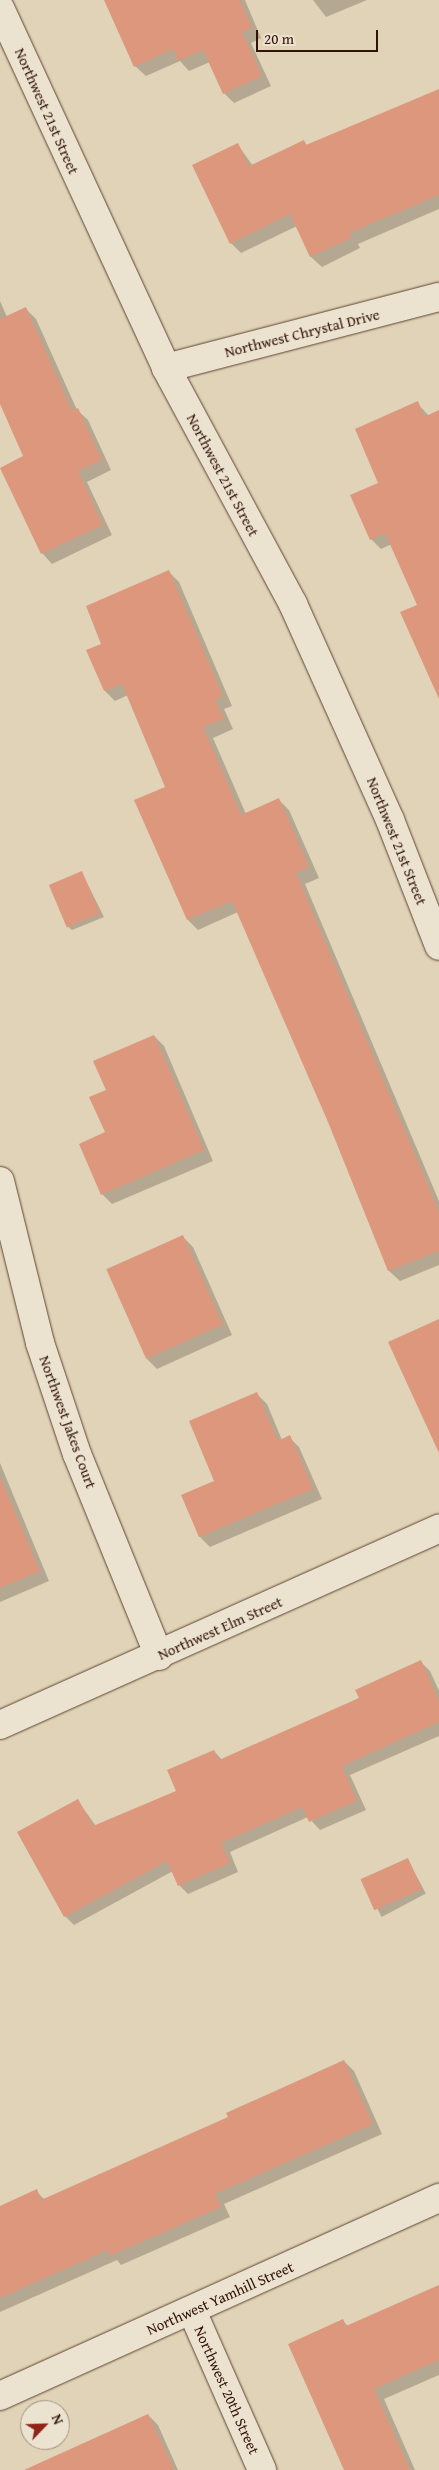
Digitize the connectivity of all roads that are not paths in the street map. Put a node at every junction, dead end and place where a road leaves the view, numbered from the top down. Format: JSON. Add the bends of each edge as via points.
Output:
{"nodes":[{"id":1,"x":0,"y":8,"type":"edge"},
{"id":2,"x":439,"y":297,"type":"edge"},
{"id":3,"x":166,"y":368,"type":"junction"},
{"id":4,"x":439,"y":946,"type":"edge"},
{"id":5,"x":0,"y":1181,"type":"edge"},
{"id":6,"x":439,"y":1529,"type":"edge"},
{"id":7,"x":159,"y":1656,"type":"junction"},
{"id":8,"x":0,"y":1725,"type":"edge"},
{"id":9,"x":439,"y":2198,"type":"edge"},
{"id":10,"x":192,"y":2311,"type":"junction"},
{"id":11,"x":0,"y":2396,"type":"edge"},
{"id":12,"x":262,"y":2470,"type":"edge"}],
"edges":[{"from":1,"to":3,"type":"street","name":"Northwest 21st Street"},
{"from":2,"to":3,"type":"street","name":"Northwest Chrystal Drive"},
{"from":3,"to":4,"type":"street","name":"Northwest 21st Street","via":[[293,604],[390,820]]},
{"from":5,"to":7,"type":"street","name":"Northwest Jakes Court","via":[[40,1343],[77,1454]]},
{"from":6,"to":7,"type":"street","name":"Northwest Elm Street"},
{"from":7,"to":8,"type":"street","name":"Northwest Elm Street"},
{"from":9,"to":10,"type":"street","name":"Northwest Yamhill Street"},
{"from":10,"to":11,"type":"street","name":"Northwest Yamhill Street"},
{"from":10,"to":12,"type":"street","name":"Northwest 20th Street"}]}
